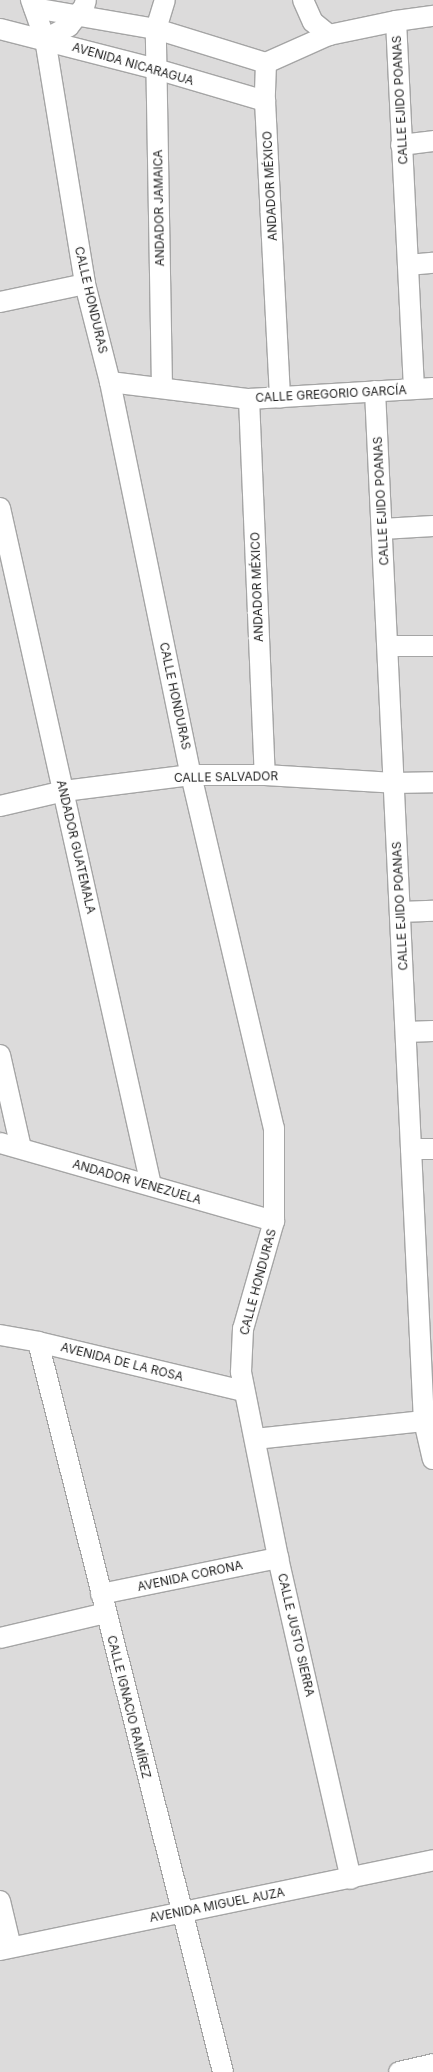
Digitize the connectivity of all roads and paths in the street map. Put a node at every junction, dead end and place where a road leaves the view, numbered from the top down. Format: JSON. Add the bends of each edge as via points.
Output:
{"nodes":[{"id":1,"x":165,"y":0,"type":"edge"},
{"id":2,"x":303,"y":0,"type":"edge"},
{"id":3,"x":32,"y":4,"type":"edge"},
{"id":4,"x":81,"y":8,"type":"edge"},
{"id":5,"x":431,"y":11,"type":"edge"},
{"id":6,"x":396,"y":21,"type":"junction"},
{"id":7,"x":0,"y":28,"type":"edge"},
{"id":8,"x":156,"y":29,"type":"junction"},
{"id":9,"x":330,"y":35,"type":"junction"},
{"id":10,"x":45,"y":39,"type":"junction"},
{"id":11,"x":266,"y":63,"type":"junction"},
{"id":12,"x":156,"y":70,"type":"junction"},
{"id":13,"x":265,"y":101,"type":"junction"},
{"id":14,"x":433,"y":141,"type":"edge"},
{"id":15,"x":402,"y":144,"type":"junction"},
{"id":16,"x":433,"y":263,"type":"edge"},
{"id":17,"x":408,"y":265,"type":"junction"},
{"id":18,"x":85,"y":284,"type":"junction"},
{"id":19,"x":0,"y":302,"type":"edge"},
{"id":20,"x":110,"y":382,"type":"junction"},
{"id":21,"x":162,"y":388,"type":"junction"},
{"id":22,"x":424,"y":388,"type":"edge"},
{"id":23,"x":375,"y":391,"type":"junction"},
{"id":24,"x":280,"y":398,"type":"junction"},
{"id":25,"x":249,"y":399,"type":"junction"},
{"id":26,"x":0,"y":510,"type":"edge"},
{"id":27,"x":433,"y":526,"type":"edge"},
{"id":28,"x":382,"y":529,"type":"junction"},
{"id":29,"x":388,"y":646,"type":"junction"},
{"id":30,"x":433,"y":646,"type":"edge"},
{"id":31,"x":192,"y":775,"type":"junction"},
{"id":32,"x":265,"y":775,"type":"junction"},
{"id":33,"x":433,"y":782,"type":"edge"},
{"id":34,"x":394,"y":783,"type":"junction"},
{"id":35,"x":64,"y":791,"type":"junction"},
{"id":36,"x":0,"y":806,"type":"edge"},
{"id":37,"x":433,"y":911,"type":"edge"},
{"id":38,"x":400,"y":912,"type":"junction"},
{"id":39,"x":433,"y":1031,"type":"edge"},
{"id":40,"x":406,"y":1032,"type":"junction"},
{"id":41,"x":0,"y":1054,"type":"edge"},
{"id":42,"x":0,"y":1143,"type":"edge"},
{"id":43,"x":21,"y":1148,"type":"junction"},
{"id":44,"x":411,"y":1149,"type":"junction"},
{"id":45,"x":433,"y":1149,"type":"edge"},
{"id":46,"x":151,"y":1185,"type":"junction"},
{"id":47,"x":274,"y":1221,"type":"junction"},
{"id":48,"x":0,"y":1335,"type":"edge"},
{"id":49,"x":38,"y":1342,"type":"junction"},
{"id":50,"x":243,"y":1391,"type":"junction"},
{"id":51,"x":429,"y":1420,"type":"edge"},
{"id":52,"x":255,"y":1439,"type":"junction"},
{"id":53,"x":433,"y":1460,"type":"edge"},
{"id":54,"x":278,"y":1558,"type":"junction"},
{"id":55,"x":104,"y":1603,"type":"junction"},
{"id":56,"x":0,"y":1638,"type":"edge"},
{"id":57,"x":433,"y":1860,"type":"edge"},
{"id":58,"x":351,"y":1879,"type":"junction"},
{"id":59,"x":0,"y":1901,"type":"edge"},
{"id":60,"x":181,"y":1912,"type":"junction"},
{"id":61,"x":5,"y":1949,"type":"edge"},
{"id":62,"x":433,"y":2064,"type":"edge"},
{"id":63,"x":223,"y":2072,"type":"edge"},
{"id":64,"x":399,"y":2072,"type":"edge"}],
"edges":[{"from":1,"to":8,"type":"street","name":"ANDADOR JAMAICA"},
{"from":2,"to":9,"type":"street","via":[[314,22]]},
{"from":3,"to":4,"type":"street"},
{"from":3,"to":10,"type":"street","name":"CALLE HONDURAS"},
{"from":4,"to":8,"type":"street"},
{"from":4,"to":10,"type":"street","via":[[69,26]]},
{"from":5,"to":6,"type":"street"},
{"from":6,"to":9,"type":"street"},
{"from":6,"to":15,"type":"street","name":"CALLE EJIDO POANAS"},
{"from":7,"to":10,"type":"street","name":"AVENIDA NICARAGUA"},
{"from":8,"to":11,"type":"street"},
{"from":8,"to":12,"type":"street","name":"ANDADOR JAMAICA"},
{"from":9,"to":11,"type":"street"},
{"from":10,"to":12,"type":"street","name":"AVENIDA NICARAGUA"},
{"from":10,"to":18,"type":"street","name":"CALLE HONDURAS"},
{"from":11,"to":13,"type":"street","name":"ANDADOR MÉXICO"},
{"from":12,"to":13,"type":"street","name":"AVENIDA NICARAGUA"},
{"from":12,"to":21,"type":"street","name":"ANDADOR JAMAICA"},
{"from":13,"to":24,"type":"street","name":"ANDADOR MÉXICO"},
{"from":14,"to":15,"type":"street"},
{"from":15,"to":17,"type":"street","name":"CALLE EJIDO POANAS"},
{"from":16,"to":17,"type":"street"},
{"from":17,"to":22,"type":"street","name":"CALLE EJIDO POANAS"},
{"from":18,"to":19,"type":"street"},
{"from":18,"to":20,"type":"street","name":"CALLE HONDURAS"},
{"from":20,"to":21,"type":"street","name":"CALLE GREGORIO GARCÍA"},
{"from":20,"to":31,"type":"street","name":"CALLE HONDURAS"},
{"from":21,"to":25,"type":"street","name":"CALLE GREGORIO GARCÍA"},
{"from":22,"to":23,"type":"street","name":"CALLE GREGORIO GARCÍA"},
{"from":23,"to":24,"type":"street","name":"CALLE GREGORIO GARCÍA"},
{"from":23,"to":28,"type":"street","name":"CALLE EJIDO POANAS"},
{"from":24,"to":25,"type":"street","name":"CALLE GREGORIO GARCÍA"},
{"from":25,"to":32,"type":"street","name":"ANDADOR MÉXICO"},
{"from":26,"to":35,"type":"street","name":"ANDADOR GUATEMALA"},
{"from":27,"to":28,"type":"street"},
{"from":28,"to":29,"type":"street","name":"CALLE EJIDO POANAS"},
{"from":29,"to":30,"type":"street"},
{"from":29,"to":34,"type":"street","name":"CALLE EJIDO POANAS"},
{"from":31,"to":32,"type":"street","name":"CALLE SALVADOR"},
{"from":31,"to":35,"type":"street","name":"CALLE SALVADOR"},
{"from":31,"to":47,"type":"street","name":"CALLE HONDURAS","via":[[274,1128]]},
{"from":32,"to":34,"type":"street","name":"CALLE SALVADOR"},
{"from":33,"to":34,"type":"street","name":"CALLE SALVADOR"},
{"from":34,"to":38,"type":"street","name":"CALLE EJIDO POANAS"},
{"from":35,"to":36,"type":"street","name":"CALLE SALVADOR"},
{"from":35,"to":46,"type":"street","name":"ANDADOR GUATEMALA"},
{"from":37,"to":38,"type":"street"},
{"from":38,"to":40,"type":"street","name":"CALLE EJIDO POANAS"},
{"from":39,"to":40,"type":"street"},
{"from":40,"to":44,"type":"street","name":"CALLE EJIDO POANAS"},
{"from":41,"to":43,"type":"street"},
{"from":42,"to":43,"type":"street","name":"ANDADOR VENEZUELA"},
{"from":43,"to":46,"type":"street","name":"ANDADOR VENEZUELA"},
{"from":44,"to":45,"type":"street"},
{"from":44,"to":51,"type":"street","name":"CALLE EJIDO POANAS"},
{"from":46,"to":47,"type":"street","name":"ANDADOR VENEZUELA"},
{"from":47,"to":50,"type":"street","name":"CALLE HONDURAS","via":[[243,1329]]},
{"from":48,"to":49,"type":"street","name":"AVENIDA DE LA ROSA"},
{"from":49,"to":50,"type":"street","name":"AVENIDA DE LA ROSA"},
{"from":49,"to":55,"type":"street","name":"CALLE IGNACIO RAMÍREZ"},
{"from":50,"to":52,"type":"street","name":"CALLE JUSTO SIERRA"},
{"from":51,"to":52,"type":"street"},
{"from":51,"to":53,"type":"street","name":"CALLE EJIDO POANAS"},
{"from":52,"to":54,"type":"street","name":"CALLE JUSTO SIERRA"},
{"from":54,"to":55,"type":"street","name":"AVENIDA CORONA"},
{"from":54,"to":58,"type":"street","name":"CALLE JUSTO SIERRA"},
{"from":55,"to":56,"type":"street","name":"AVENIDA CORONA"},
{"from":55,"to":60,"type":"street","name":"CALLE IGNACIO RAMÍREZ"},
{"from":57,"to":58,"type":"street","name":"AVENIDA MIGUEL AUZA"},
{"from":58,"to":60,"type":"street","name":"AVENIDA MIGUEL AUZA"},
{"from":59,"to":61,"type":"street"},
{"from":60,"to":61,"type":"street","name":"AVENIDA MIGUEL AUZA"},
{"from":60,"to":63,"type":"street","name":"CALLE IGNACIO RAMÍREZ"},
{"from":62,"to":64,"type":"street"}]}
